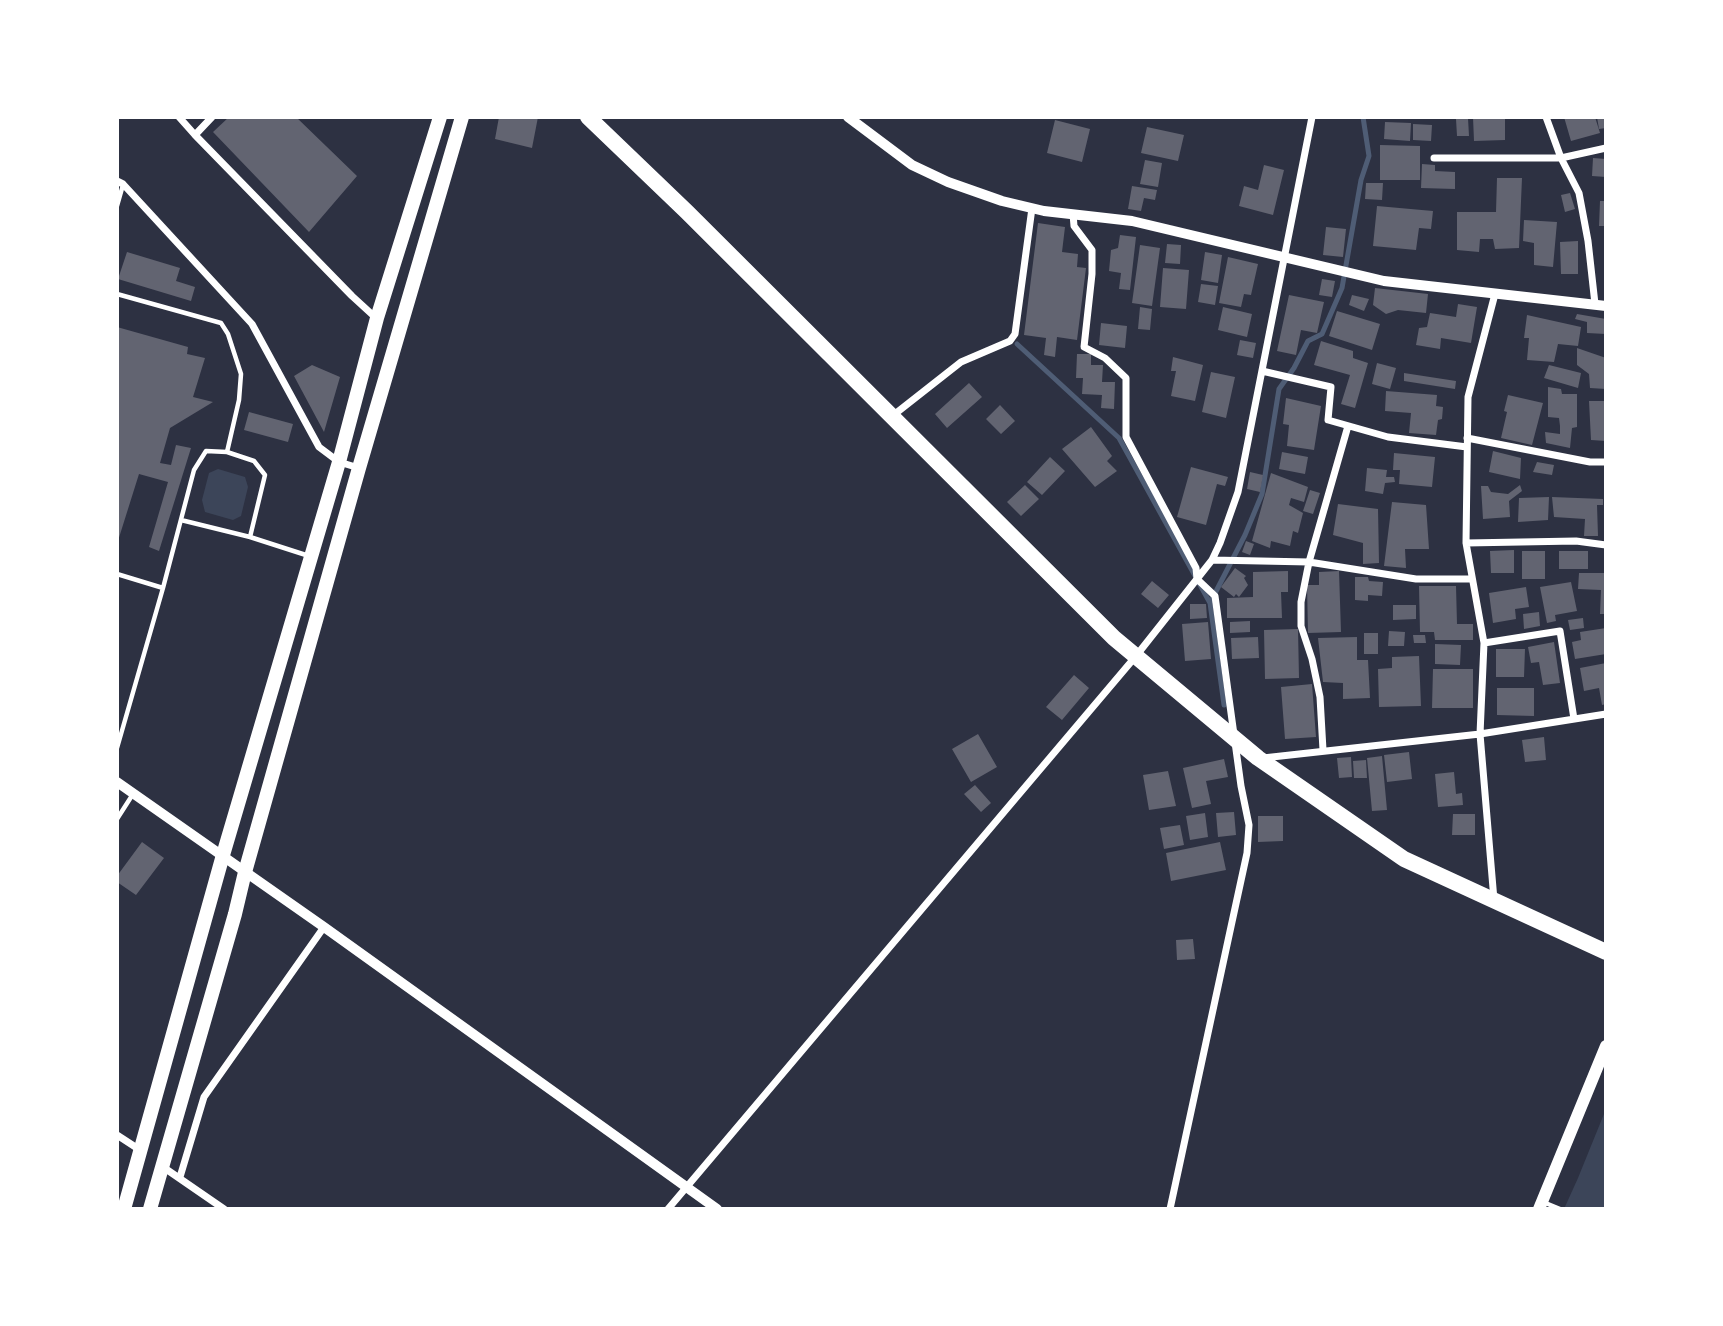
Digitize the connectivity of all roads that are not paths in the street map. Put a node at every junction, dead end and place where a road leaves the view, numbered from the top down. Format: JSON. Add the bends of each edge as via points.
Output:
{"nodes":[{"id":1,"x":179,"y":117,"type":"edge"},
{"id":2,"x":212,"y":117,"type":"edge"},
{"id":3,"x":440,"y":117,"type":"edge"},
{"id":4,"x":462,"y":117,"type":"edge"},
{"id":5,"x":588,"y":117,"type":"edge"},
{"id":6,"x":848,"y":117,"type":"edge"},
{"id":7,"x":1312,"y":117,"type":"edge"},
{"id":8,"x":1546,"y":117,"type":"edge"},
{"id":9,"x":195,"y":135,"type":"junction"},
{"id":10,"x":1606,"y":148,"type":"edge"},
{"id":11,"x":1434,"y":158,"type":"dead end"},
{"id":12,"x":1561,"y":158,"type":"junction"},
{"id":13,"x":120,"y":183,"type":"edge"},
{"id":14,"x":117,"y":206,"type":"edge"},
{"id":15,"x":1032,"y":208,"type":"junction"},
{"id":16,"x":1073,"y":214,"type":"junction"},
{"id":17,"x":1285,"y":257,"type":"junction"},
{"id":18,"x":117,"y":294,"type":"edge"},
{"id":19,"x":1495,"y":294,"type":"junction"},
{"id":20,"x":1600,"y":305,"type":"edge"},
{"id":21,"x":377,"y":318,"type":"junction"},
{"id":22,"x":1262,"y":372,"type":"junction"},
{"id":23,"x":891,"y":417,"type":"junction"},
{"id":24,"x":1348,"y":426,"type":"junction"},
{"id":25,"x":1467,"y":442,"type":"junction"},
{"id":26,"x":227,"y":452,"type":"junction"},
{"id":27,"x":339,"y":461,"type":"junction"},
{"id":28,"x":1606,"y":462,"type":"edge"},
{"id":29,"x":359,"y":468,"type":"junction"},
{"id":30,"x":181,"y":520,"type":"junction"},
{"id":31,"x":250,"y":537,"type":"junction"},
{"id":32,"x":1466,"y":543,"type":"junction"},
{"id":33,"x":1606,"y":545,"type":"edge"},
{"id":34,"x":311,"y":557,"type":"junction"},
{"id":35,"x":1212,"y":560,"type":"junction"},
{"id":36,"x":1309,"y":562,"type":"junction"},
{"id":37,"x":117,"y":574,"type":"edge"},
{"id":38,"x":1197,"y":579,"type":"junction"},
{"id":39,"x":1471,"y":579,"type":"junction"},
{"id":40,"x":163,"y":588,"type":"junction"},
{"id":41,"x":1484,"y":643,"type":"junction"},
{"id":42,"x":1136,"y":656,"type":"junction"},
{"id":43,"x":1606,"y":714,"type":"edge"},
{"id":44,"x":1574,"y":719,"type":"junction"},
{"id":45,"x":1480,"y":734,"type":"junction"},
{"id":46,"x":1235,"y":739,"type":"junction"},
{"id":47,"x":117,"y":748,"type":"edge"},
{"id":48,"x":1323,"y":750,"type":"junction"},
{"id":49,"x":1258,"y":758,"type":"junction"},
{"id":50,"x":117,"y":782,"type":"edge"},
{"id":51,"x":133,"y":793,"type":"junction"},
{"id":52,"x":117,"y":819,"type":"edge"},
{"id":53,"x":223,"y":855,"type":"junction"},
{"id":54,"x":245,"y":872,"type":"junction"},
{"id":55,"x":1494,"y":900,"type":"junction"},
{"id":56,"x":324,"y":927,"type":"junction"},
{"id":57,"x":1606,"y":952,"type":"edge"},
{"id":58,"x":1606,"y":1046,"type":"edge"},
{"id":59,"x":117,"y":1135,"type":"edge"},
{"id":60,"x":141,"y":1150,"type":"junction"},
{"id":61,"x":162,"y":1167,"type":"junction"},
{"id":62,"x":180,"y":1177,"type":"junction"},
{"id":63,"x":686,"y":1187,"type":"junction"},
{"id":64,"x":1541,"y":1205,"type":"edge"},
{"id":65,"x":124,"y":1209,"type":"edge"},
{"id":66,"x":150,"y":1209,"type":"edge"},
{"id":67,"x":224,"y":1209,"type":"edge"},
{"id":68,"x":668,"y":1209,"type":"edge"},
{"id":69,"x":717,"y":1209,"type":"edge"},
{"id":70,"x":1170,"y":1209,"type":"edge"},
{"id":71,"x":1560,"y":1209,"type":"edge"}],
"edges":[{"from":1,"to":9,"type":"street"},
{"from":2,"to":9,"type":"street"},
{"from":3,"to":21,"type":"main road"},
{"from":4,"to":29,"type":"main road"},
{"from":5,"to":23,"type":"highway"},
{"from":6,"to":15,"type":"street","via":[[912,165],[948,182]]},
{"from":7,"to":17,"type":"street"},
{"from":8,"to":12,"type":"street"},
{"from":9,"to":21,"type":"street"},
{"from":10,"to":12,"type":"street"},
{"from":11,"to":12,"type":"street"},
{"from":12,"to":20,"type":"street","via":[[1579,193]]},
{"from":13,"to":14,"type":"lane"},
{"from":13,"to":27,"type":"street","via":[[252,324],[319,447]]},
{"from":15,"to":16,"type":"street"},
{"from":15,"to":23,"type":"street","via":[[1016,334],[1010,341],[961,362]]},
{"from":16,"to":17,"type":"street","via":[[1132,221]]},
{"from":16,"to":38,"type":"street","via":[[1074,226],[1092,250],[1084,347],[1105,358],[1126,378],[1126,437],[1196,568]]},
{"from":17,"to":19,"type":"street","via":[[1384,281]]},
{"from":17,"to":22,"type":"street"},
{"from":18,"to":26,"type":"lane","via":[[221,323],[241,374]]},
{"from":19,"to":20,"type":"street"},
{"from":19,"to":25,"type":"street","via":[[1468,397]]},
{"from":21,"to":27,"type":"main road"},
{"from":22,"to":24,"type":"street","via":[[1331,387],[1328,420]]},
{"from":22,"to":35,"type":"street","via":[[1238,492]]},
{"from":23,"to":42,"type":"highway"},
{"from":24,"to":25,"type":"street","via":[[1388,437]]},
{"from":24,"to":36,"type":"street"},
{"from":25,"to":28,"type":"street"},
{"from":25,"to":32,"type":"street"},
{"from":26,"to":30,"type":"lane","via":[[206,451],[194,470]]},
{"from":26,"to":31,"type":"lane","via":[[254,461],[265,475]]},
{"from":27,"to":29,"type":"street"},
{"from":27,"to":34,"type":"main road"},
{"from":29,"to":54,"type":"main road"},
{"from":30,"to":31,"type":"lane"},
{"from":30,"to":40,"type":"lane"},
{"from":31,"to":34,"type":"lane"},
{"from":32,"to":33,"type":"street","via":[[1576,541]]},
{"from":32,"to":39,"type":"street"},
{"from":34,"to":53,"type":"main road"},
{"from":35,"to":36,"type":"street"},
{"from":35,"to":38,"type":"street"},
{"from":36,"to":39,"type":"street","via":[[1416,579]]},
{"from":36,"to":48,"type":"street","via":[[1301,626],[1320,696]]},
{"from":37,"to":40,"type":"lane"},
{"from":38,"to":42,"type":"street"},
{"from":38,"to":46,"type":"street","via":[[1215,596]]},
{"from":39,"to":41,"type":"street"},
{"from":40,"to":47,"type":"lane"},
{"from":41,"to":44,"type":"street","via":[[1560,631]]},
{"from":41,"to":45,"type":"street"},
{"from":42,"to":46,"type":"highway"},
{"from":42,"to":63,"type":"street"},
{"from":43,"to":44,"type":"street"},
{"from":44,"to":45,"type":"street"},
{"from":45,"to":48,"type":"street"},
{"from":45,"to":55,"type":"street"},
{"from":46,"to":49,"type":"highway"},
{"from":46,"to":70,"type":"street","via":[[1249,825],[1247,853]]},
{"from":48,"to":49,"type":"street"},
{"from":49,"to":55,"type":"highway","via":[[1405,859]]},
{"from":50,"to":51,"type":"street"},
{"from":51,"to":52,"type":"lane"},
{"from":51,"to":53,"type":"street"},
{"from":53,"to":54,"type":"street"},
{"from":53,"to":60,"type":"main road"},
{"from":54,"to":56,"type":"street"},
{"from":54,"to":61,"type":"main road"},
{"from":55,"to":57,"type":"highway"},
{"from":56,"to":62,"type":"street","via":[[204,1097]]},
{"from":56,"to":63,"type":"street"},
{"from":58,"to":64,"type":"main road"},
{"from":59,"to":60,"type":"street"},
{"from":60,"to":65,"type":"main road"},
{"from":61,"to":62,"type":"street"},
{"from":61,"to":66,"type":"main road"},
{"from":62,"to":67,"type":"street"},
{"from":63,"to":68,"type":"street"},
{"from":63,"to":69,"type":"street"},
{"from":64,"to":71,"type":"lane"}]}
